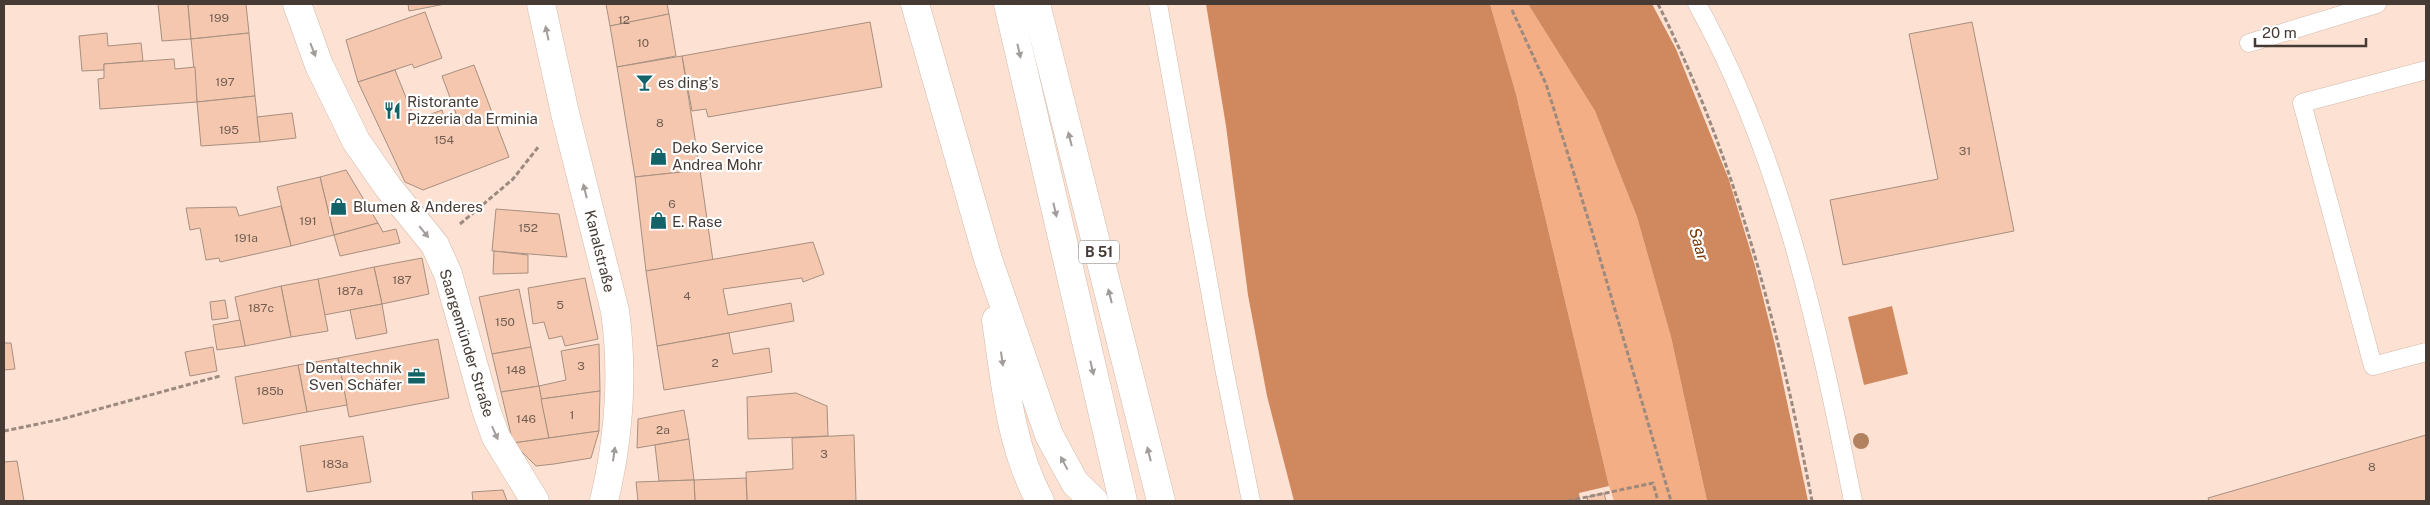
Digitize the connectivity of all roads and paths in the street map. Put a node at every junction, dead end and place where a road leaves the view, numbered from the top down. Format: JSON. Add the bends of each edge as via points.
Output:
{"nodes":[{"id":1,"x":297,"y":4,"type":"edge"},
{"id":2,"x":541,"y":4,"type":"edge"},
{"id":3,"x":915,"y":4,"type":"edge"},
{"id":4,"x":1008,"y":4,"type":"edge"},
{"id":5,"x":1036,"y":4,"type":"edge"},
{"id":6,"x":1158,"y":4,"type":"edge"},
{"id":7,"x":1658,"y":4,"type":"edge"},
{"id":8,"x":1697,"y":4,"type":"edge"},
{"id":9,"x":2377,"y":4,"type":"edge"},
{"id":10,"x":1512,"y":10,"type":"dead end"},
{"id":11,"x":2249,"y":43,"type":"dead end"},
{"id":12,"x":2426,"y":70,"type":"edge"},
{"id":13,"x":564,"y":113,"type":"junction"},
{"id":14,"x":435,"y":245,"type":"junction"},
{"id":15,"x":988,"y":259,"type":"junction"},
{"id":16,"x":2426,"y":352,"type":"edge"},
{"id":17,"x":220,"y":376,"type":"dead end"},
{"id":18,"x":4,"y":431,"type":"edge"},
{"id":19,"x":535,"y":501,"type":"edge"},
{"id":20,"x":604,"y":501,"type":"edge"},
{"id":21,"x":1040,"y":501,"type":"edge"},
{"id":22,"x":1094,"y":501,"type":"edge"},
{"id":23,"x":1123,"y":501,"type":"edge"},
{"id":24,"x":1161,"y":501,"type":"edge"},
{"id":25,"x":1251,"y":501,"type":"edge"},
{"id":26,"x":1568,"y":501,"type":"edge"},
{"id":27,"x":1658,"y":501,"type":"edge"},
{"id":28,"x":1671,"y":501,"type":"edge"},
{"id":29,"x":1812,"y":501,"type":"edge"},
{"id":30,"x":1853,"y":501,"type":"edge"}],
"edges":[{"from":1,"to":14,"type":"main road","name":"Saargemünder Straße","one_way":true,"via":[[319,65],[356,141]]},
{"from":13,"to":2,"type":"main road","name":"Kanalstraße","one_way":true},
{"from":3,"to":15,"type":"main road"},
{"from":4,"to":23,"type":"main road","number":"B 51","one_way":true},
{"from":24,"to":5,"type":"main road","number":"B 51","one_way":true},
{"from":6,"to":25,"type":"lane"},
{"from":7,"to":29,"type":"path","via":[[1680,48],[1732,179],[1779,344]]},
{"from":8,"to":30,"type":"lane","via":[[1729,63],[1768,166],[1809,293]]},
{"from":9,"to":11,"type":"lane"},
{"from":10,"to":28,"type":"path","via":[[1546,84]]},
{"from":12,"to":16,"type":"lane","via":[[2302,103],[2373,366]]},
{"from":13,"to":14,"type":"path","via":[[513,179]]},
{"from":20,"to":13,"type":"main road","name":"Kanalstraße","one_way":true,"via":[[619,416],[619,341],[615,311]]},
{"from":14,"to":19,"type":"main road","name":"Saargemünder Straße","one_way":true,"via":[[448,274],[496,437]]},
{"from":15,"to":21,"type":"main road","one_way":true,"via":[[1009,417],[1031,484]]},
{"from":22,"to":15,"type":"main road","one_way":true,"via":[[1075,483],[1049,435]]},
{"from":17,"to":18,"type":"path","via":[[62,419]]},
{"from":26,"to":27,"type":"path","via":[[1653,483]]}]}
